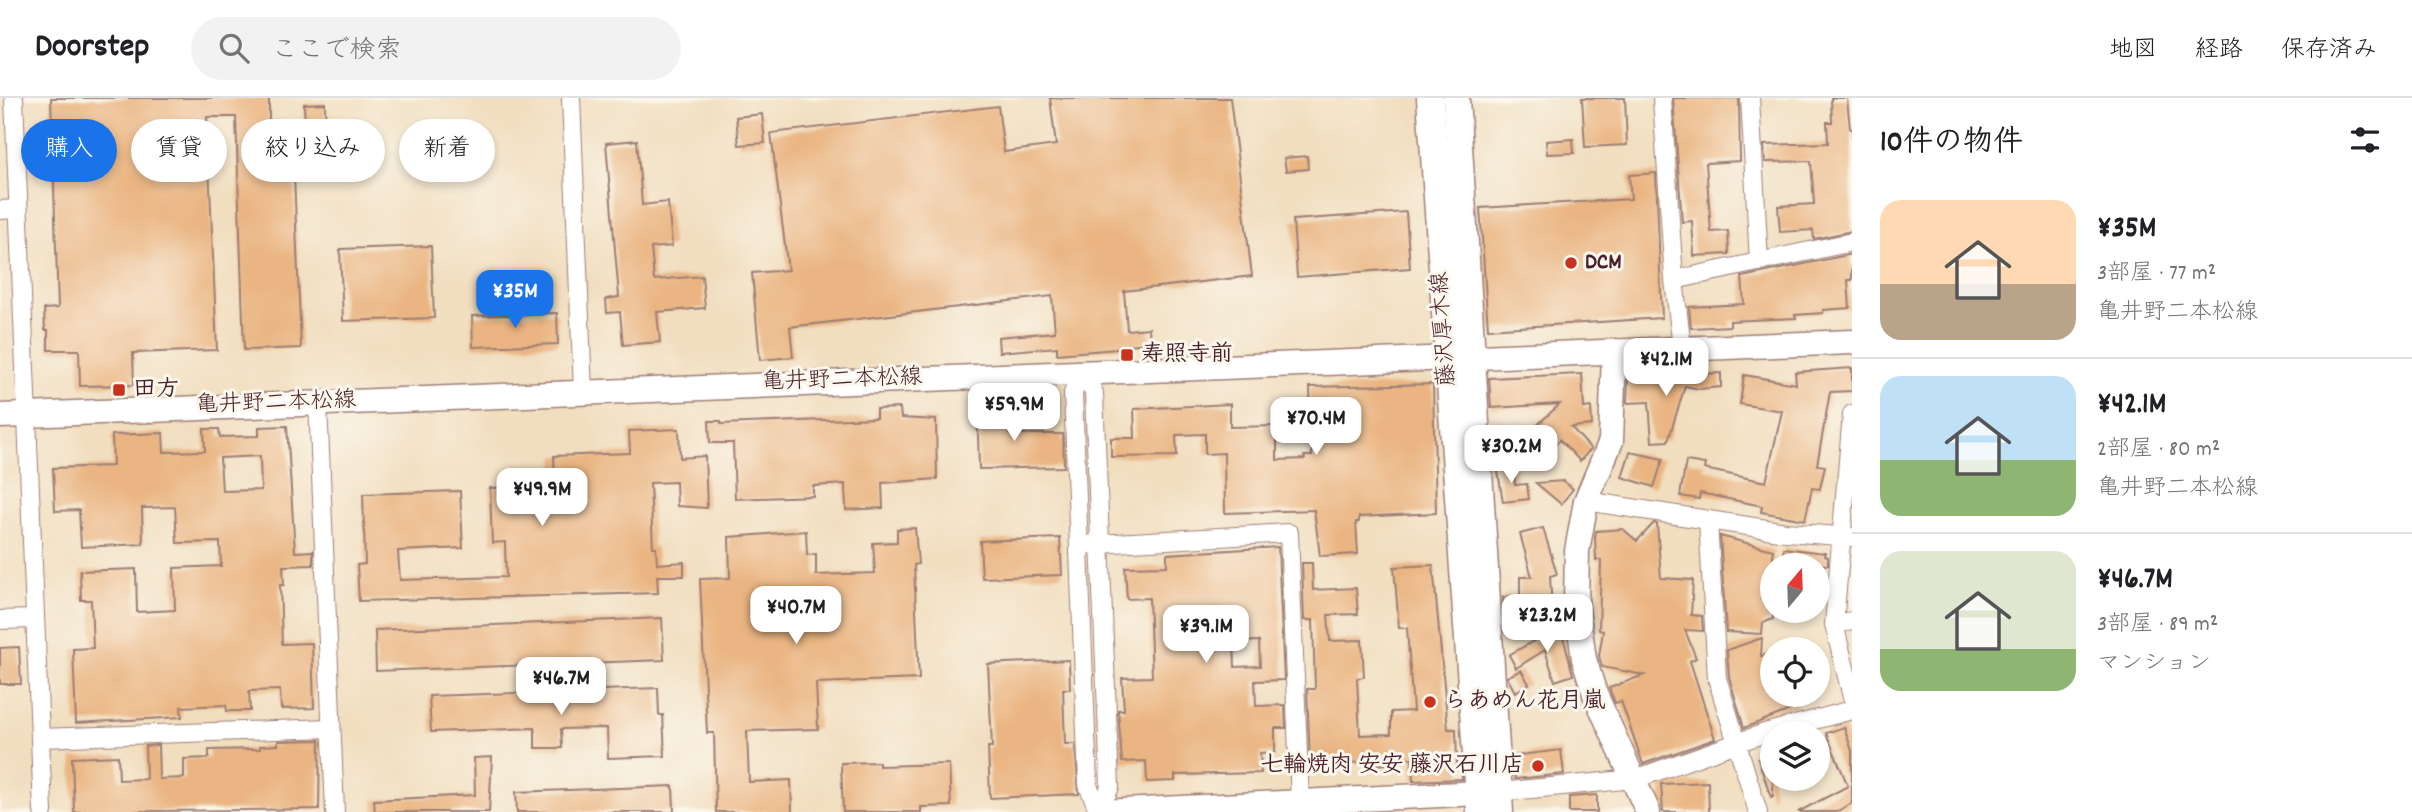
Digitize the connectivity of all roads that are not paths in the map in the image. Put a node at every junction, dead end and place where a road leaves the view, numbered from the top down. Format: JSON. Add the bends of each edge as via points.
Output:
{"nodes":[{"id":1,"x":14,"y":98,"type":"edge"},
{"id":2,"x":571,"y":98,"type":"edge"},
{"id":3,"x":1430,"y":98,"type":"edge"},
{"id":4,"x":1456,"y":98,"type":"edge"},
{"id":5,"x":1662,"y":98,"type":"edge"},
{"id":6,"x":1750,"y":98,"type":"edge"},
{"id":7,"x":18,"y":209,"type":"junction"},
{"id":8,"x":0,"y":210,"type":"edge"},
{"id":9,"x":1852,"y":242,"type":"edge"},
{"id":10,"x":1759,"y":262,"type":"junction"},
{"id":11,"x":1674,"y":280,"type":"junction"},
{"id":12,"x":1852,"y":342,"type":"edge"},
{"id":13,"x":1682,"y":348,"type":"junction"},
{"id":14,"x":1614,"y":351,"type":"junction"},
{"id":15,"x":1460,"y":358,"type":"junction"},
{"id":16,"x":1083,"y":371,"type":"junction"},
{"id":17,"x":583,"y":392,"type":"junction"},
{"id":18,"x":318,"y":402,"type":"junction"},
{"id":19,"x":1852,"y":414,"type":"edge"},
{"id":20,"x":27,"y":415,"type":"junction"},
{"id":21,"x":0,"y":416,"type":"edge"},
{"id":22,"x":1586,"y":501,"type":"junction"},
{"id":23,"x":1707,"y":520,"type":"junction"},
{"id":24,"x":1847,"y":537,"type":"edge"},
{"id":25,"x":1100,"y":544,"type":"junction"},
{"id":26,"x":1080,"y":545,"type":"junction"},
{"id":27,"x":35,"y":619,"type":"junction"},
{"id":28,"x":0,"y":620,"type":"edge"},
{"id":29,"x":1843,"y":622,"type":"edge"},
{"id":30,"x":1852,"y":698,"type":"edge"},
{"id":31,"x":1852,"y":710,"type":"edge"},
{"id":32,"x":331,"y":728,"type":"junction"},
{"id":33,"x":40,"y":738,"type":"junction"},
{"id":34,"x":1737,"y":746,"type":"junction"},
{"id":35,"x":1635,"y":779,"type":"junction"},
{"id":36,"x":1300,"y":802,"type":"junction"},
{"id":37,"x":1489,"y":802,"type":"edge"},
{"id":38,"x":1341,"y":806,"type":"edge"},
{"id":39,"x":43,"y":812,"type":"edge"},
{"id":40,"x":335,"y":812,"type":"edge"},
{"id":41,"x":1100,"y":812,"type":"edge"},
{"id":42,"x":1648,"y":812,"type":"edge"},
{"id":43,"x":1758,"y":812,"type":"edge"}],
"edges":[{"from":1,"to":7,"type":"street"},
{"from":2,"to":17,"type":"street"},
{"from":3,"to":15,"type":"main road","name":"藤沢厚木線"},
{"from":4,"to":15,"type":"main road","name":"藤沢厚木線"},
{"from":5,"to":11,"type":"street"},
{"from":6,"to":10,"type":"street"},
{"from":7,"to":8,"type":"street"},
{"from":7,"to":20,"type":"street"},
{"from":9,"to":10,"type":"street"},
{"from":10,"to":11,"type":"street"},
{"from":11,"to":13,"type":"street"},
{"from":12,"to":13,"type":"street","name":"亀井野二本松線"},
{"from":13,"to":14,"type":"street","name":"亀井野二本松線"},
{"from":14,"to":15,"type":"street","name":"亀井野二本松線"},
{"from":14,"to":22,"type":"street","via":[[1611,441]]},
{"from":15,"to":16,"type":"street","name":"亀井野二本松線"},
{"from":15,"to":37,"type":"main road","name":"藤沢厚木線"},
{"from":16,"to":17,"type":"street","name":"亀井野二本松線"},
{"from":16,"to":25,"type":"street","via":[[1094,393]]},
{"from":16,"to":26,"type":"street","via":[[1073,393]]},
{"from":17,"to":18,"type":"street","name":"亀井野二本松線"},
{"from":18,"to":20,"type":"street","name":"亀井野二本松線"},
{"from":18,"to":32,"type":"street"},
{"from":19,"to":24,"type":"street"},
{"from":20,"to":21,"type":"street","name":"亀井野二本松線"},
{"from":20,"to":27,"type":"street"},
{"from":22,"to":23,"type":"street"},
{"from":22,"to":35,"type":"street","via":[[1576,578],[1584,659],[1595,694]]},
{"from":23,"to":24,"type":"street"},
{"from":23,"to":34,"type":"street","via":[[1717,678]]},
{"from":24,"to":29,"type":"street"},
{"from":25,"to":26,"type":"street"},
{"from":25,"to":36,"type":"street","via":[[1289,533]]},
{"from":25,"to":41,"type":"street","via":[[1110,787]]},
{"from":26,"to":41,"type":"street","via":[[1088,785]]},
{"from":27,"to":28,"type":"street"},
{"from":27,"to":33,"type":"street"},
{"from":29,"to":30,"type":"street"},
{"from":31,"to":34,"type":"street","via":[[1765,733]]},
{"from":32,"to":33,"type":"street"},
{"from":32,"to":40,"type":"street"},
{"from":33,"to":39,"type":"street"},
{"from":34,"to":35,"type":"street"},
{"from":34,"to":43,"type":"street"},
{"from":35,"to":37,"type":"street"},
{"from":35,"to":42,"type":"street"},
{"from":36,"to":38,"type":"street"},
{"from":36,"to":41,"type":"street"},
{"from":37,"to":38,"type":"street"}]}
